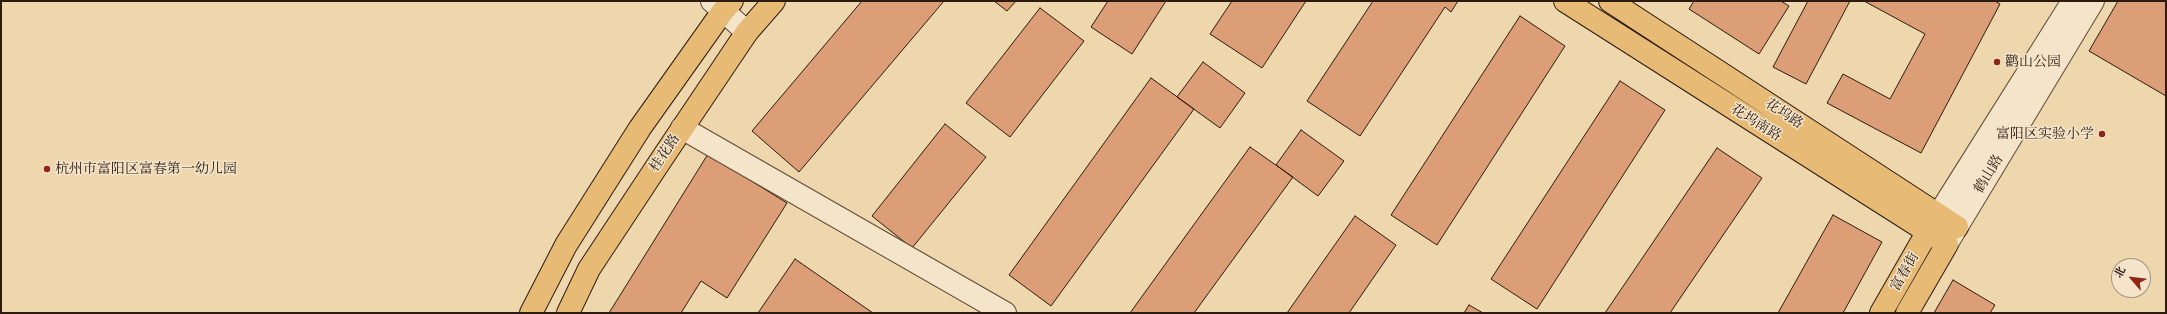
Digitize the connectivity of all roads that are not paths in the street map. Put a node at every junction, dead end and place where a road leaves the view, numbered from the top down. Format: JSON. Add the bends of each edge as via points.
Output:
{"nodes":[{"id":1,"x":774,"y":1,"type":"edge"},
{"id":2,"x":1565,"y":1,"type":"edge"},
{"id":3,"x":1610,"y":1,"type":"edge"},
{"id":4,"x":2073,"y":1,"type":"edge"},
{"id":5,"x":2093,"y":1,"type":"edge"},
{"id":6,"x":722,"y":4,"type":"edge"},
{"id":7,"x":747,"y":32,"type":"junction"},
{"id":8,"x":682,"y":128,"type":"junction"},
{"id":9,"x":1934,"y":223,"type":"junction"},
{"id":10,"x":1952,"y":236,"type":"junction"},
{"id":11,"x":531,"y":313,"type":"edge"},
{"id":12,"x":568,"y":313,"type":"edge"},
{"id":13,"x":1004,"y":313,"type":"edge"},
{"id":14,"x":1881,"y":313,"type":"edge"},
{"id":15,"x":1907,"y":313,"type":"edge"}],
"edges":[{"from":1,"to":7,"type":"main road","name":"桂花路"},
{"from":2,"to":9,"type":"main road","name":"花坞南路"},
{"from":3,"to":9,"type":"main road","name":"花坞路"},
{"from":4,"to":9,"type":"street","name":"鹤山路"},
{"from":5,"to":10,"type":"street","name":"鹤山路"},
{"from":6,"to":7,"type":"street"},
{"from":6,"to":11,"type":"main road","via":[[566,245]]},
{"from":7,"to":8,"type":"main road","name":"桂花路"},
{"from":8,"to":12,"type":"main road","name":"桂花路","via":[[589,269]]},
{"from":8,"to":13,"type":"street"},
{"from":9,"to":10,"type":"main road","name":"花坞南路"},
{"from":9,"to":14,"type":"main road","name":"富春街"},
{"from":10,"to":15,"type":"main road"}]}
